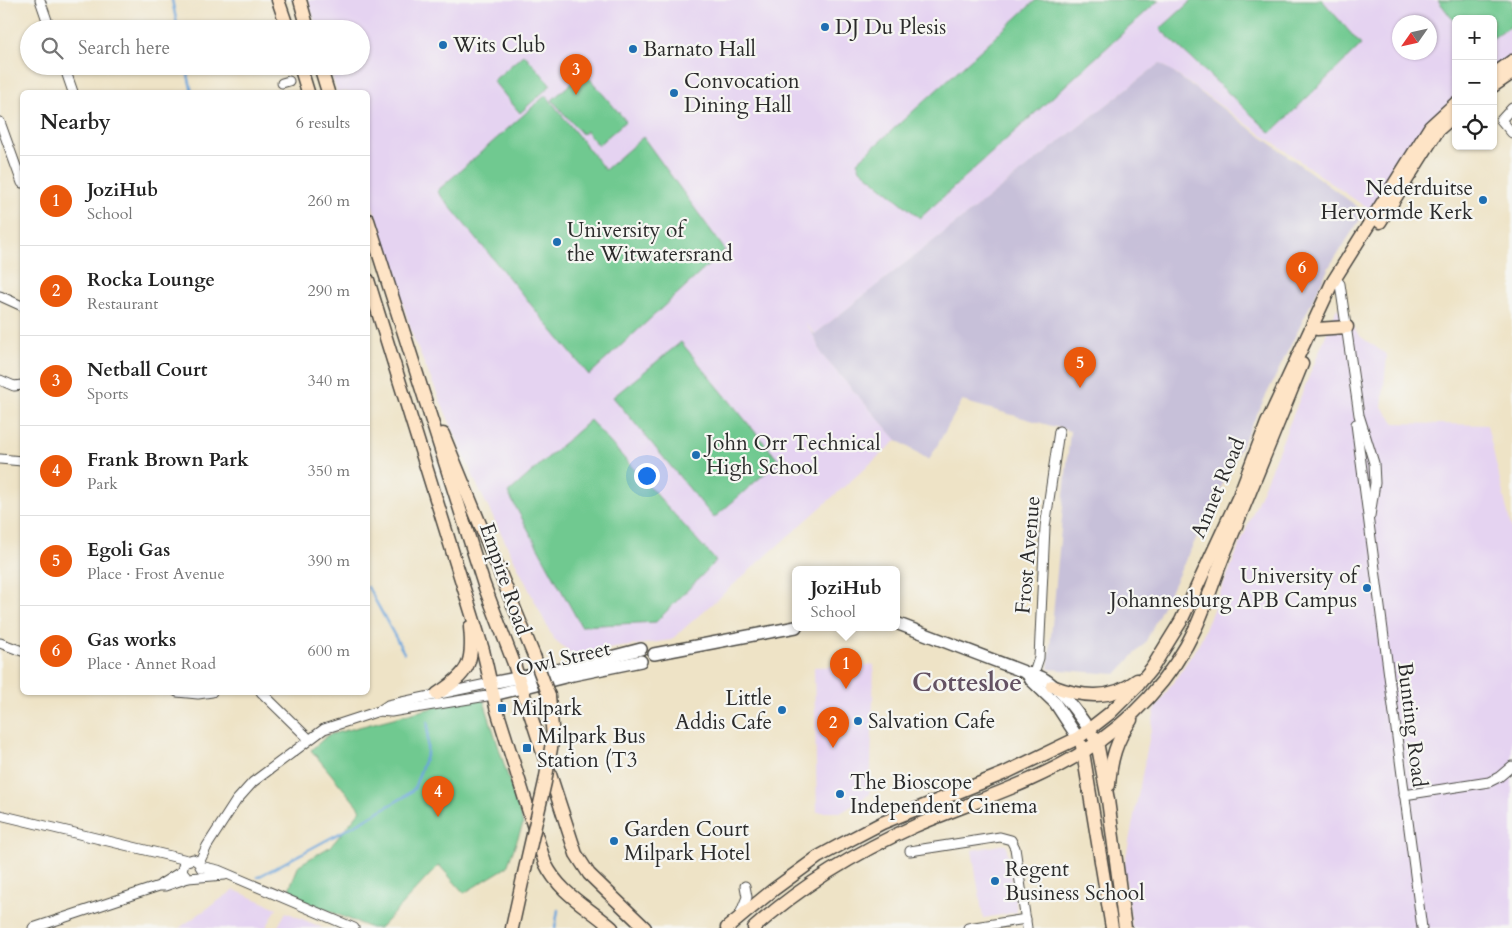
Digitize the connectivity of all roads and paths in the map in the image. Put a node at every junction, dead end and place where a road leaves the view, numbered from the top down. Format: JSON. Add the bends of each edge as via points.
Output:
{"nodes":[{"id":1,"x":40,"y":0,"type":"edge"},
{"id":2,"x":278,"y":0,"type":"edge"},
{"id":3,"x":300,"y":0,"type":"edge"},
{"id":4,"x":47,"y":20,"type":"edge"},
{"id":5,"x":285,"y":20,"type":"edge"},
{"id":6,"x":306,"y":20,"type":"edge"},
{"id":7,"x":1512,"y":61,"type":"edge"},
{"id":8,"x":1497,"y":72,"type":"edge"},
{"id":9,"x":1512,"y":73,"type":"edge"},
{"id":10,"x":67,"y":75,"type":"edge"},
{"id":11,"x":303,"y":75,"type":"edge"},
{"id":12,"x":323,"y":75,"type":"edge"},
{"id":13,"x":1497,"y":83,"type":"edge"},
{"id":14,"x":72,"y":90,"type":"edge"},
{"id":15,"x":307,"y":90,"type":"edge"},
{"id":16,"x":327,"y":90,"type":"edge"},
{"id":17,"x":1454,"y":105,"type":"edge"},
{"id":18,"x":1512,"y":108,"type":"edge"},
{"id":19,"x":1452,"y":118,"type":"edge"},
{"id":20,"x":0,"y":122,"type":"edge"},
{"id":21,"x":1512,"y":133,"type":"edge"},
{"id":22,"x":20,"y":177,"type":"edge"},
{"id":23,"x":370,"y":226,"type":"edge"},
{"id":24,"x":1336,"y":284,"type":"junction"},
{"id":25,"x":370,"y":286,"type":"edge"},
{"id":26,"x":0,"y":296,"type":"edge"},
{"id":27,"x":20,"y":305,"type":"edge"},
{"id":28,"x":1344,"y":327,"type":"junction"},
{"id":29,"x":1318,"y":329,"type":"junction"},
{"id":30,"x":1297,"y":365,"type":"junction"},
{"id":31,"x":0,"y":380,"type":"edge"},
{"id":32,"x":20,"y":385,"type":"edge"},
{"id":33,"x":431,"y":418,"type":"junction"},
{"id":34,"x":1272,"y":425,"type":"junction"},
{"id":35,"x":1059,"y":432,"type":"dead end"},
{"id":36,"x":0,"y":459,"type":"edge"},
{"id":37,"x":20,"y":461,"type":"edge"},
{"id":38,"x":1369,"y":526,"type":"junction"},
{"id":39,"x":468,"y":603,"type":"junction"},
{"id":40,"x":900,"y":625,"type":"edge"},
{"id":41,"x":792,"y":627,"type":"edge"},
{"id":42,"x":0,"y":643,"type":"edge"},
{"id":43,"x":20,"y":650,"type":"edge"},
{"id":44,"x":1152,"y":668,"type":"junction"},
{"id":45,"x":1031,"y":675,"type":"junction"},
{"id":46,"x":519,"y":683,"type":"junction"},
{"id":47,"x":1052,"y":686,"type":"junction"},
{"id":48,"x":492,"y":689,"type":"junction"},
{"id":49,"x":437,"y":694,"type":"junction"},
{"id":50,"x":264,"y":695,"type":"edge"},
{"id":51,"x":1142,"y":706,"type":"junction"},
{"id":52,"x":378,"y":711,"type":"junction"},
{"id":53,"x":1090,"y":730,"type":"junction"},
{"id":54,"x":1078,"y":738,"type":"junction"},
{"id":55,"x":309,"y":740,"type":"junction"},
{"id":56,"x":1096,"y":742,"type":"junction"},
{"id":57,"x":1084,"y":751,"type":"junction"},
{"id":58,"x":1510,"y":768,"type":"edge"},
{"id":59,"x":1404,"y":796,"type":"junction"},
{"id":60,"x":1108,"y":800,"type":"junction"},
{"id":61,"x":0,"y":815,"type":"edge"},
{"id":62,"x":910,"y":851,"type":"dead end"},
{"id":63,"x":191,"y":868,"type":"junction"},
{"id":64,"x":745,"y":886,"type":"dead end"},
{"id":65,"x":739,"y":917,"type":"junction"},
{"id":66,"x":1027,"y":924,"type":"edge"},
{"id":67,"x":33,"y":928,"type":"edge"},
{"id":68,"x":354,"y":928,"type":"edge"},
{"id":69,"x":512,"y":928,"type":"edge"},
{"id":70,"x":612,"y":928,"type":"edge"},
{"id":71,"x":645,"y":928,"type":"edge"},
{"id":72,"x":727,"y":928,"type":"edge"},
{"id":73,"x":754,"y":928,"type":"edge"},
{"id":74,"x":968,"y":928,"type":"edge"},
{"id":75,"x":1112,"y":928,"type":"edge"},
{"id":76,"x":1125,"y":928,"type":"edge"},
{"id":77,"x":1422,"y":928,"type":"edge"}],
"edges":[{"from":1,"to":4,"type":"street"},
{"from":2,"to":5,"type":"main road"},
{"from":3,"to":6,"type":"main road"},
{"from":7,"to":8,"type":"main road"},
{"from":9,"to":13,"type":"main road"},
{"from":10,"to":14,"type":"street"},
{"from":11,"to":15,"type":"main road"},
{"from":12,"to":16,"type":"main road"},
{"from":17,"to":24,"type":"main road","via":[[1430,127]]},
{"from":18,"to":21,"type":"street","via":[[1502,121]]},
{"from":19,"to":24,"type":"main road","via":[[1438,130]]},
{"from":20,"to":22,"type":"street"},
{"from":23,"to":33,"type":"main road","name":"Empire Road"},
{"from":24,"to":28,"type":"street","name":"Bunting Road"},
{"from":24,"to":29,"type":"main road","name":"Annet Road"},
{"from":24,"to":30,"type":"main road","name":"Annet Road"},
{"from":25,"to":39,"type":"main road","name":"Empire Road"},
{"from":26,"to":27,"type":"street"},
{"from":28,"to":29,"type":"main road"},
{"from":28,"to":38,"type":"street","name":"Bunting Road","via":[[1364,463]]},
{"from":28,"to":38,"type":"street","name":"Bunting Road","via":[[1358,410],[1374,463]]},
{"from":29,"to":30,"type":"main road","name":"Annet Road"},
{"from":30,"to":34,"type":"main road","name":"Annet Road"},
{"from":31,"to":32,"type":"street"},
{"from":33,"to":46,"type":"main road","name":"Empire Road"},
{"from":33,"to":69,"type":"main road","bridge":true,"via":[[449,446],[549,696],[553,737]]},
{"from":34,"to":44,"type":"main road","name":"Annet Road","via":[[1189,604]]},
{"from":34,"to":51,"type":"main road","name":"Annet Road","via":[[1190,640]]},
{"from":35,"to":45,"type":"street","name":"Frost Avenue","via":[[1045,527],[1039,658]]},
{"from":36,"to":37,"type":"street"},
{"from":38,"to":59,"type":"street","name":"Bunting Road"},
{"from":39,"to":48,"type":"main road","name":"Empire Road"},
{"from":39,"to":49,"type":"main road","via":[[470,665],[460,678]]},
{"from":40,"to":45,"type":"street"},
{"from":41,"to":46,"type":"street","name":"Owl Street","via":[[654,654],[648,647],[641,655]]},
{"from":42,"to":43,"type":"street"},
{"from":44,"to":47,"type":"main road","via":[[1130,686],[1106,694],[1082,695]]},
{"from":44,"to":53,"type":"main road","name":"Annet Road","via":[[1125,699]]},
{"from":45,"to":47,"type":"street"},
{"from":45,"to":54,"type":"street"},
{"from":46,"to":48,"type":"street","name":"Owl Street"},
{"from":46,"to":71,"type":"main road","name":"Empire Road","via":[[578,858]]},
{"from":47,"to":53,"type":"street"},
{"from":48,"to":49,"type":"street"},
{"from":48,"to":52,"type":"street","via":[[391,712]]},
{"from":48,"to":70,"type":"main road","name":"Empire Road","via":[[523,796],[551,875],[572,899]]},
{"from":49,"to":52,"type":"street","via":[[388,705]]},
{"from":50,"to":55,"type":"street"},
{"from":51,"to":56,"type":"main road","name":"Annet Road"},
{"from":51,"to":60,"type":"main road","via":[[1123,731],[1112,756]]},
{"from":52,"to":55,"type":"street","via":[[332,726]]},
{"from":53,"to":54,"type":"main road","name":"Annet Road"},
{"from":53,"to":56,"type":"main road"},
{"from":54,"to":57,"type":"main road"},
{"from":54,"to":65,"type":"main road","name":"Annet Road","via":[[1005,773],[874,827],[818,857]]},
{"from":55,"to":63,"type":"street","via":[[242,793]]},
{"from":56,"to":57,"type":"main road","name":"Annet Road"},
{"from":56,"to":60,"type":"main road"},
{"from":57,"to":73,"type":"main road","name":"Annet Road","via":[[1047,771],[879,844],[816,881]]},
{"from":57,"to":75,"type":"main road"},
{"from":58,"to":59,"type":"street","via":[[1489,782]]},
{"from":59,"to":77,"type":"street","name":"Bunting Road"},
{"from":60,"to":76,"type":"main road"},
{"from":61,"to":63,"type":"street","via":[[148,852],[152,850]]},
{"from":62,"to":66,"type":"street","via":[[1000,837],[1011,840]]},
{"from":63,"to":67,"type":"street","via":[[159,886]]},
{"from":63,"to":68,"type":"street","via":[[224,875]]},
{"from":64,"to":65,"type":"street","via":[[747,897]]},
{"from":65,"to":72,"type":"main road","name":"Annet Road"},
{"from":66,"to":74,"type":"street"}]}
